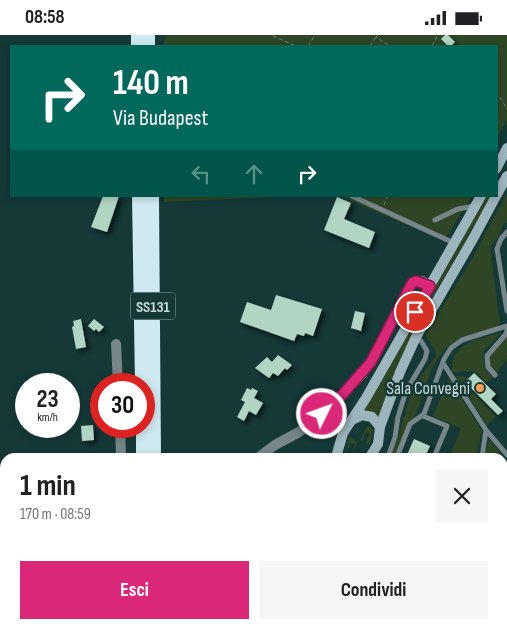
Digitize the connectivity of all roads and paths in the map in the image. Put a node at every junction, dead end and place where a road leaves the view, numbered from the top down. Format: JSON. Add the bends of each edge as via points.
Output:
{"nodes":[{"id":1,"x":374,"y":35,"type":"edge"},
{"id":2,"x":273,"y":36,"type":"dead end"},
{"id":3,"x":377,"y":36,"type":"edge"},
{"id":4,"x":294,"y":45,"type":"edge"},
{"id":5,"x":389,"y":45,"type":"edge"},
{"id":6,"x":500,"y":97,"type":"dead end"},
{"id":7,"x":507,"y":109,"type":"edge"},
{"id":8,"x":507,"y":148,"type":"edge"},
{"id":9,"x":498,"y":165,"type":"edge"},
{"id":10,"x":507,"y":176,"type":"edge"},
{"id":11,"x":498,"y":192,"type":"edge"},
{"id":12,"x":139,"y":197,"type":"edge"},
{"id":13,"x":152,"y":197,"type":"edge"},
{"id":14,"x":354,"y":197,"type":"edge"},
{"id":15,"x":388,"y":197,"type":"edge"},
{"id":16,"x":495,"y":197,"type":"edge"},
{"id":17,"x":479,"y":201,"type":"edge"},
{"id":18,"x":382,"y":210,"type":"junction"},
{"id":19,"x":435,"y":220,"type":"dead end"},
{"id":20,"x":507,"y":232,"type":"edge"},
{"id":21,"x":455,"y":243,"type":"junction"},
{"id":22,"x":430,"y":286,"type":"junction"},
{"id":23,"x":507,"y":311,"type":"edge"},
{"id":24,"x":507,"y":328,"type":"edge"},
{"id":25,"x":416,"y":337,"type":"junction"},
{"id":26,"x":116,"y":344,"type":"dead end"},
{"id":27,"x":443,"y":363,"type":"junction"},
{"id":28,"x":117,"y":373,"type":"edge"},
{"id":29,"x":142,"y":373,"type":"edge"},
{"id":30,"x":495,"y":375,"type":"dead end"},
{"id":31,"x":423,"y":416,"type":"junction"},
{"id":32,"x":352,"y":420,"type":"junction"},
{"id":33,"x":380,"y":427,"type":"junction"},
{"id":34,"x":486,"y":430,"type":"junction"},
{"id":35,"x":120,"y":438,"type":"edge"},
{"id":36,"x":143,"y":438,"type":"edge"},
{"id":37,"x":340,"y":443,"type":"junction"},
{"id":38,"x":121,"y":453,"type":"edge"},
{"id":39,"x":143,"y":453,"type":"edge"},
{"id":40,"x":155,"y":453,"type":"edge"},
{"id":41,"x":264,"y":453,"type":"edge"},
{"id":42,"x":337,"y":453,"type":"edge"},
{"id":43,"x":340,"y":453,"type":"edge"},
{"id":44,"x":372,"y":453,"type":"edge"},
{"id":45,"x":390,"y":453,"type":"edge"},
{"id":46,"x":399,"y":453,"type":"edge"},
{"id":47,"x":436,"y":453,"type":"edge"},
{"id":48,"x":483,"y":453,"type":"edge"},
{"id":49,"x":505,"y":453,"type":"edge"}],
"edges":[{"from":1,"to":3,"type":"path"},
{"from":2,"to":4,"type":"path"},
{"from":3,"to":5,"type":"path"},
{"from":6,"to":7,"type":"path"},
{"from":8,"to":9,"type":"main road"},
{"from":10,"to":11,"type":"main road"},
{"from":12,"to":29,"type":"highway","number":"SS131"},
{"from":13,"to":40,"type":"highway","number":"SS131"},
{"from":14,"to":18,"type":"lane"},
{"from":15,"to":18,"type":"path"},
{"from":16,"to":25,"type":"main road"},
{"from":17,"to":19,"type":"lane"},
{"from":17,"to":21,"type":"main road"},
{"from":18,"to":21,"type":"lane"},
{"from":20,"to":23,"type":"lane","via":[[497,249]]},
{"from":21,"to":22,"type":"main road"},
{"from":22,"to":32,"type":"main road"},
{"from":22,"to":41,"type":"street","via":[[416,281],[412,283],[371,362],[342,395],[299,432]]},
{"from":24,"to":27,"type":"lane","via":[[462,340],[452,348]]},
{"from":24,"to":30,"type":"lane","via":[[506,334],[487,356],[488,367]]},
{"from":25,"to":33,"type":"main road"},
{"from":25,"to":45,"type":"lane","via":[[427,351],[406,391]]},
{"from":26,"to":28,"type":"street"},
{"from":27,"to":31,"type":"lane"},
{"from":27,"to":34,"type":"lane"},
{"from":31,"to":46,"type":"lane","via":[[410,424]]},
{"from":31,"to":47,"type":"lane","via":[[447,426]]},
{"from":32,"to":33,"type":"main road","via":[[372,417]]},
{"from":32,"to":37,"type":"main road"},
{"from":33,"to":44,"type":"main road","via":[[378,444]]},
{"from":34,"to":48,"type":"lane"},
{"from":34,"to":49,"type":"lane"},
{"from":35,"to":38,"type":"street"},
{"from":36,"to":39,"type":"highway"},
{"from":37,"to":42,"type":"main road"},
{"from":37,"to":43,"type":"main road"}]}
